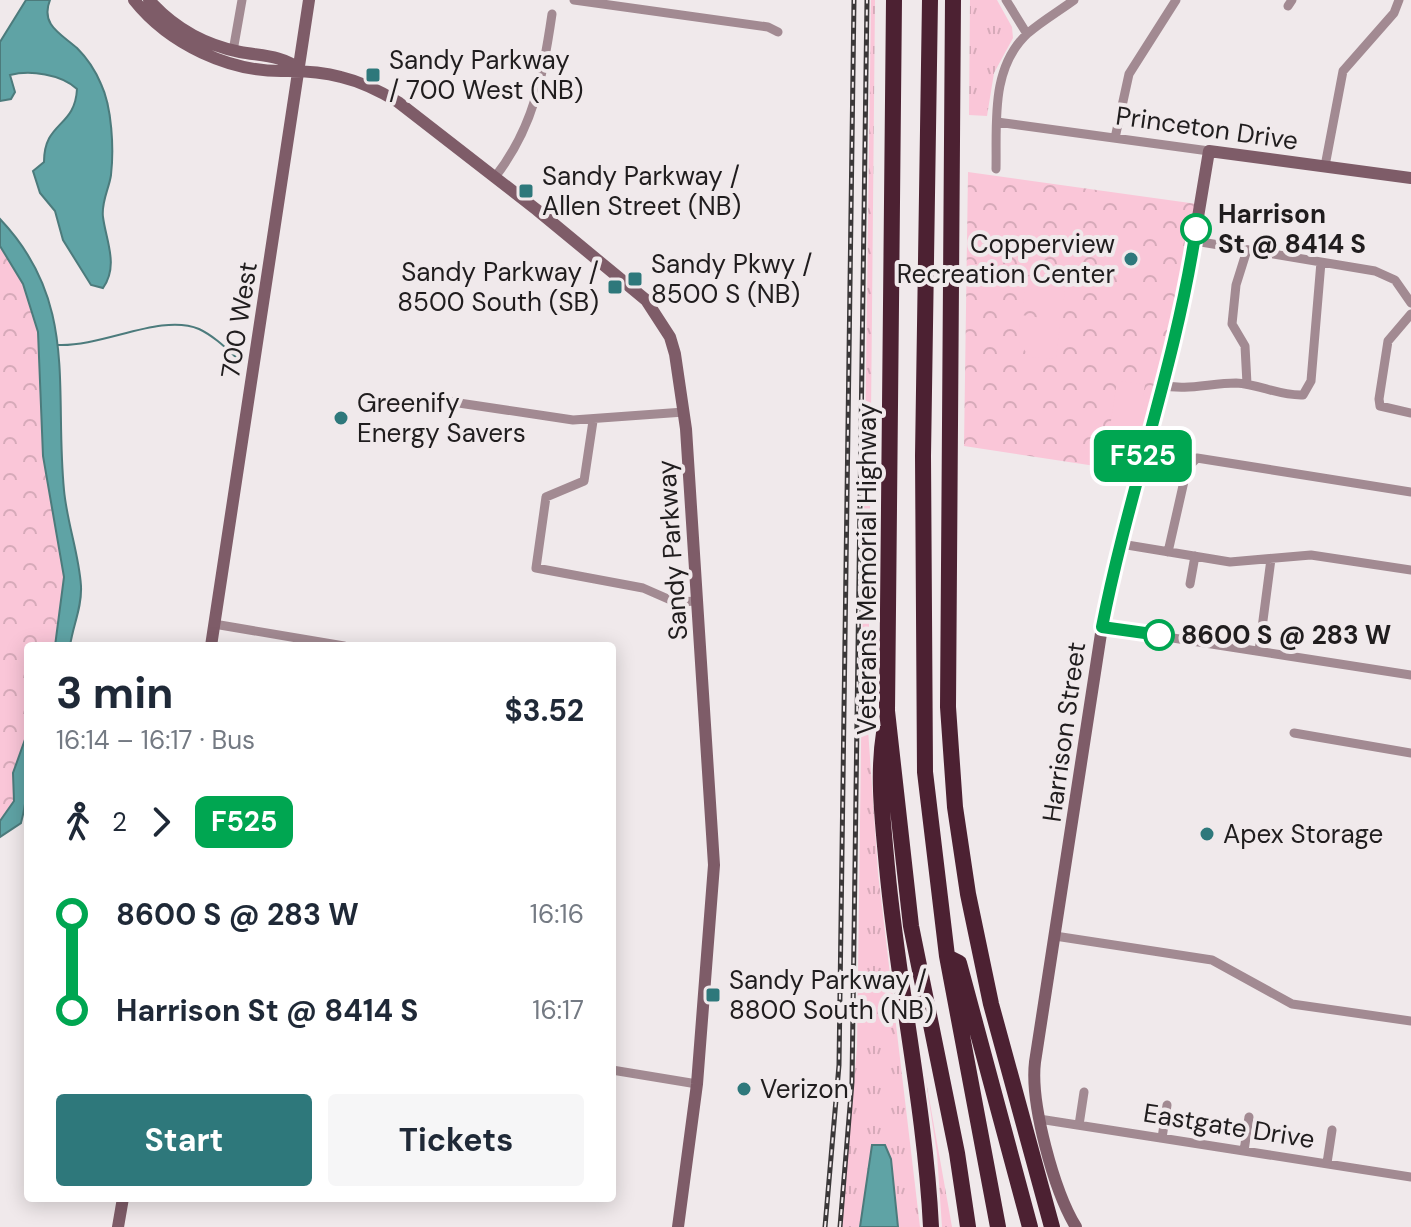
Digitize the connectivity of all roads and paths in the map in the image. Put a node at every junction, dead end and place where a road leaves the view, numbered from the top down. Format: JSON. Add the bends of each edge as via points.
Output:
{"nodes":[{"id":1,"x":134,"y":0,"type":"edge"},
{"id":2,"x":149,"y":0,"type":"edge"},
{"id":3,"x":242,"y":0,"type":"edge"},
{"id":4,"x":309,"y":0,"type":"edge"},
{"id":5,"x":574,"y":0,"type":"edge"},
{"id":6,"x":894,"y":0,"type":"edge"},
{"id":7,"x":930,"y":0,"type":"edge"},
{"id":8,"x":953,"y":0,"type":"edge"},
{"id":9,"x":1006,"y":0,"type":"edge"},
{"id":10,"x":1074,"y":0,"type":"edge"},
{"id":11,"x":1176,"y":0,"type":"edge"},
{"id":12,"x":1399,"y":0,"type":"edge"},
{"id":13,"x":552,"y":14,"type":"dead end"},
{"id":14,"x":778,"y":32,"type":"dead end"},
{"id":15,"x":1027,"y":34,"type":"junction"},
{"id":16,"x":233,"y":51,"type":"junction"},
{"id":17,"x":299,"y":69,"type":"junction"},
{"id":18,"x":997,"y":122,"type":"junction"},
{"id":19,"x":1115,"y":138,"type":"junction"},
{"id":20,"x":1209,"y":151,"type":"junction"},
{"id":21,"x":1325,"y":166,"type":"junction"},
{"id":22,"x":996,"y":169,"type":"dead end"},
{"id":23,"x":495,"y":177,"type":"junction"},
{"id":24,"x":1411,"y":178,"type":"edge"},
{"id":25,"x":1195,"y":241,"type":"junction"},
{"id":26,"x":1247,"y":250,"type":"junction"},
{"id":27,"x":1321,"y":262,"type":"junction"},
{"id":28,"x":1411,"y":303,"type":"edge"},
{"id":29,"x":1411,"y":314,"type":"edge"},
{"id":30,"x":1247,"y":384,"type":"junction"},
{"id":31,"x":1161,"y":385,"type":"junction"},
{"id":32,"x":432,"y":399,"type":"dead end"},
{"id":33,"x":684,"y":412,"type":"junction"},
{"id":34,"x":1411,"y":413,"type":"edge"},
{"id":35,"x":593,"y":421,"type":"junction"},
{"id":36,"x":1411,"y":492,"type":"edge"},
{"id":37,"x":1121,"y":544,"type":"junction"},
{"id":38,"x":1168,"y":552,"type":"junction"},
{"id":39,"x":1195,"y":556,"type":"junction"},
{"id":40,"x":1271,"y":559,"type":"junction"},
{"id":41,"x":1411,"y":570,"type":"edge"},
{"id":42,"x":1190,"y":584,"type":"dead end"},
{"id":43,"x":698,"y":601,"type":"junction"},
{"id":44,"x":214,"y":624,"type":"junction"},
{"id":45,"x":1102,"y":627,"type":"junction"},
{"id":46,"x":212,"y":642,"type":"edge"},
{"id":47,"x":320,"y":642,"type":"edge"},
{"id":48,"x":1259,"y":651,"type":"junction"},
{"id":49,"x":1411,"y":675,"type":"edge"},
{"id":50,"x":887,"y":711,"type":"junction"},
{"id":51,"x":1294,"y":733,"type":"dead end"},
{"id":52,"x":1411,"y":753,"type":"edge"},
{"id":53,"x":957,"y":825,"type":"junction"},
{"id":54,"x":1055,"y":936,"type":"junction"},
{"id":55,"x":947,"y":956,"type":"junction"},
{"id":56,"x":1411,"y":1021,"type":"edge"},
{"id":57,"x":616,"y":1071,"type":"edge"},
{"id":58,"x":697,"y":1084,"type":"junction"},
{"id":59,"x":1084,"y":1092,"type":"dead end"},
{"id":60,"x":1167,"y":1105,"type":"dead end"},
{"id":61,"x":995,"y":1107,"type":"junction"},
{"id":62,"x":1249,"y":1117,"type":"dead end"},
{"id":63,"x":1039,"y":1119,"type":"junction"},
{"id":64,"x":1079,"y":1125,"type":"junction"},
{"id":65,"x":1332,"y":1130,"type":"dead end"},
{"id":66,"x":1162,"y":1138,"type":"junction"},
{"id":67,"x":1244,"y":1151,"type":"junction"},
{"id":68,"x":1327,"y":1163,"type":"junction"},
{"id":69,"x":1411,"y":1165,"type":"edge"},
{"id":70,"x":1410,"y":1176,"type":"edge"},
{"id":71,"x":122,"y":1202,"type":"edge"},
{"id":72,"x":118,"y":1227,"type":"edge"},
{"id":73,"x":678,"y":1227,"type":"edge"},
{"id":74,"x":931,"y":1227,"type":"edge"},
{"id":75,"x":968,"y":1227,"type":"edge"},
{"id":76,"x":998,"y":1227,"type":"edge"},
{"id":77,"x":1030,"y":1227,"type":"edge"},
{"id":78,"x":1052,"y":1227,"type":"edge"},
{"id":79,"x":1076,"y":1227,"type":"edge"}],
"edges":[{"from":1,"to":17,"type":"street","via":[[160,27],[202,53],[231,63]]},
{"from":2,"to":16,"type":"street","via":[[185,30]]},
{"from":3,"to":16,"type":"street"},
{"from":4,"to":17,"type":"street","name":"700 West"},
{"from":5,"to":14,"type":"street"},
{"from":6,"to":50,"type":"highway","name":"Veterans Memorial Highway"},
{"from":7,"to":55,"type":"highway","via":[[923,713],[930,827]]},
{"from":8,"to":53,"type":"highway","via":[[948,707]]},
{"from":9,"to":15,"type":"street"},
{"from":10,"to":15,"type":"street"},
{"from":11,"to":19,"type":"street","via":[[1129,74]]},
{"from":12,"to":21,"type":"street","via":[[1394,13],[1343,71]]},
{"from":13,"to":23,"type":"street","via":[[535,107],[523,137]]},
{"from":15,"to":18,"type":"street","via":[[1003,71]]},
{"from":16,"to":17,"type":"street","via":[[287,60]]},
{"from":17,"to":23,"type":"street","name":"Sandy Parkway","via":[[380,91]]},
{"from":17,"to":44,"type":"street","name":"700 West"},
{"from":18,"to":19,"type":"street","name":"Princeton Drive"},
{"from":18,"to":22,"type":"street"},
{"from":19,"to":20,"type":"street","name":"Princeton Drive"},
{"from":20,"to":21,"type":"street","name":"Princeton Drive"},
{"from":20,"to":25,"type":"street","name":"Harrison Street"},
{"from":21,"to":24,"type":"street","name":"Princeton Drive"},
{"from":23,"to":33,"type":"street","name":"Sandy Parkway","via":[[646,300],[670,337]]},
{"from":25,"to":26,"type":"street"},
{"from":25,"to":31,"type":"street","name":"Harrison Street","via":[[1180,325]]},
{"from":26,"to":27,"type":"street"},
{"from":26,"to":30,"type":"street","via":[[1232,324],[1245,346]]},
{"from":27,"to":28,"type":"street","via":[[1386,275]]},
{"from":27,"to":30,"type":"street","via":[[1308,388],[1303,395],[1285,395]]},
{"from":29,"to":34,"type":"street","via":[[1388,341],[1380,406]]},
{"from":30,"to":31,"type":"street","via":[[1181,389]]},
{"from":31,"to":37,"type":"street","name":"Harrison Street"},
{"from":32,"to":35,"type":"street"},
{"from":33,"to":35,"type":"street"},
{"from":33,"to":43,"type":"street","name":"Sandy Parkway"},
{"from":35,"to":43,"type":"street","via":[[584,481],[546,497],[536,568],[643,588],[675,602]]},
{"from":36,"to":38,"type":"street","via":[[1192,460]]},
{"from":37,"to":38,"type":"street"},
{"from":37,"to":45,"type":"street","name":"Harrison Street"},
{"from":38,"to":39,"type":"street"},
{"from":39,"to":40,"type":"street"},
{"from":39,"to":42,"type":"street"},
{"from":40,"to":41,"type":"street","via":[[1311,555]]},
{"from":40,"to":48,"type":"street"},
{"from":43,"to":58,"type":"street","name":"Sandy Parkway","via":[[714,865]]},
{"from":44,"to":46,"type":"street","name":"700 West"},
{"from":44,"to":47,"type":"street"},
{"from":45,"to":48,"type":"street"},
{"from":45,"to":54,"type":"street","name":"Harrison Street"},
{"from":48,"to":49,"type":"street"},
{"from":50,"to":74,"type":"highway","via":[[879,763],[883,818]]},
{"from":50,"to":75,"type":"highway","name":"Veterans Memorial Highway","via":[[911,926]]},
{"from":51,"to":52,"type":"street"},
{"from":53,"to":61,"type":"highway","via":[[955,845],[992,1056]]},
{"from":53,"to":78,"type":"highway","via":[[991,1004]]},
{"from":54,"to":56,"type":"street","via":[[1212,960],[1292,1004]]},
{"from":54,"to":63,"type":"street","name":"Harrison Street","via":[[1034,1075]]},
{"from":55,"to":61,"type":"highway","via":[[959,963]]},
{"from":55,"to":76,"type":"highway"},
{"from":57,"to":58,"type":"street"},
{"from":58,"to":73,"type":"street","name":"Sandy Parkway"},
{"from":59,"to":64,"type":"street"},
{"from":60,"to":66,"type":"street"},
{"from":61,"to":77,"type":"highway"},
{"from":62,"to":67,"type":"street"},
{"from":63,"to":64,"type":"street","name":"Eastgate Drive"},
{"from":63,"to":79,"type":"street","name":"Harrison Street"},
{"from":64,"to":66,"type":"street","name":"Eastgate Drive"},
{"from":65,"to":68,"type":"street"},
{"from":66,"to":67,"type":"street","name":"Eastgate Drive"},
{"from":67,"to":68,"type":"street","name":"Eastgate Drive"},
{"from":68,"to":70,"type":"street","name":"Eastgate Drive"},
{"from":69,"to":70,"type":"street"},
{"from":71,"to":72,"type":"street"}]}
